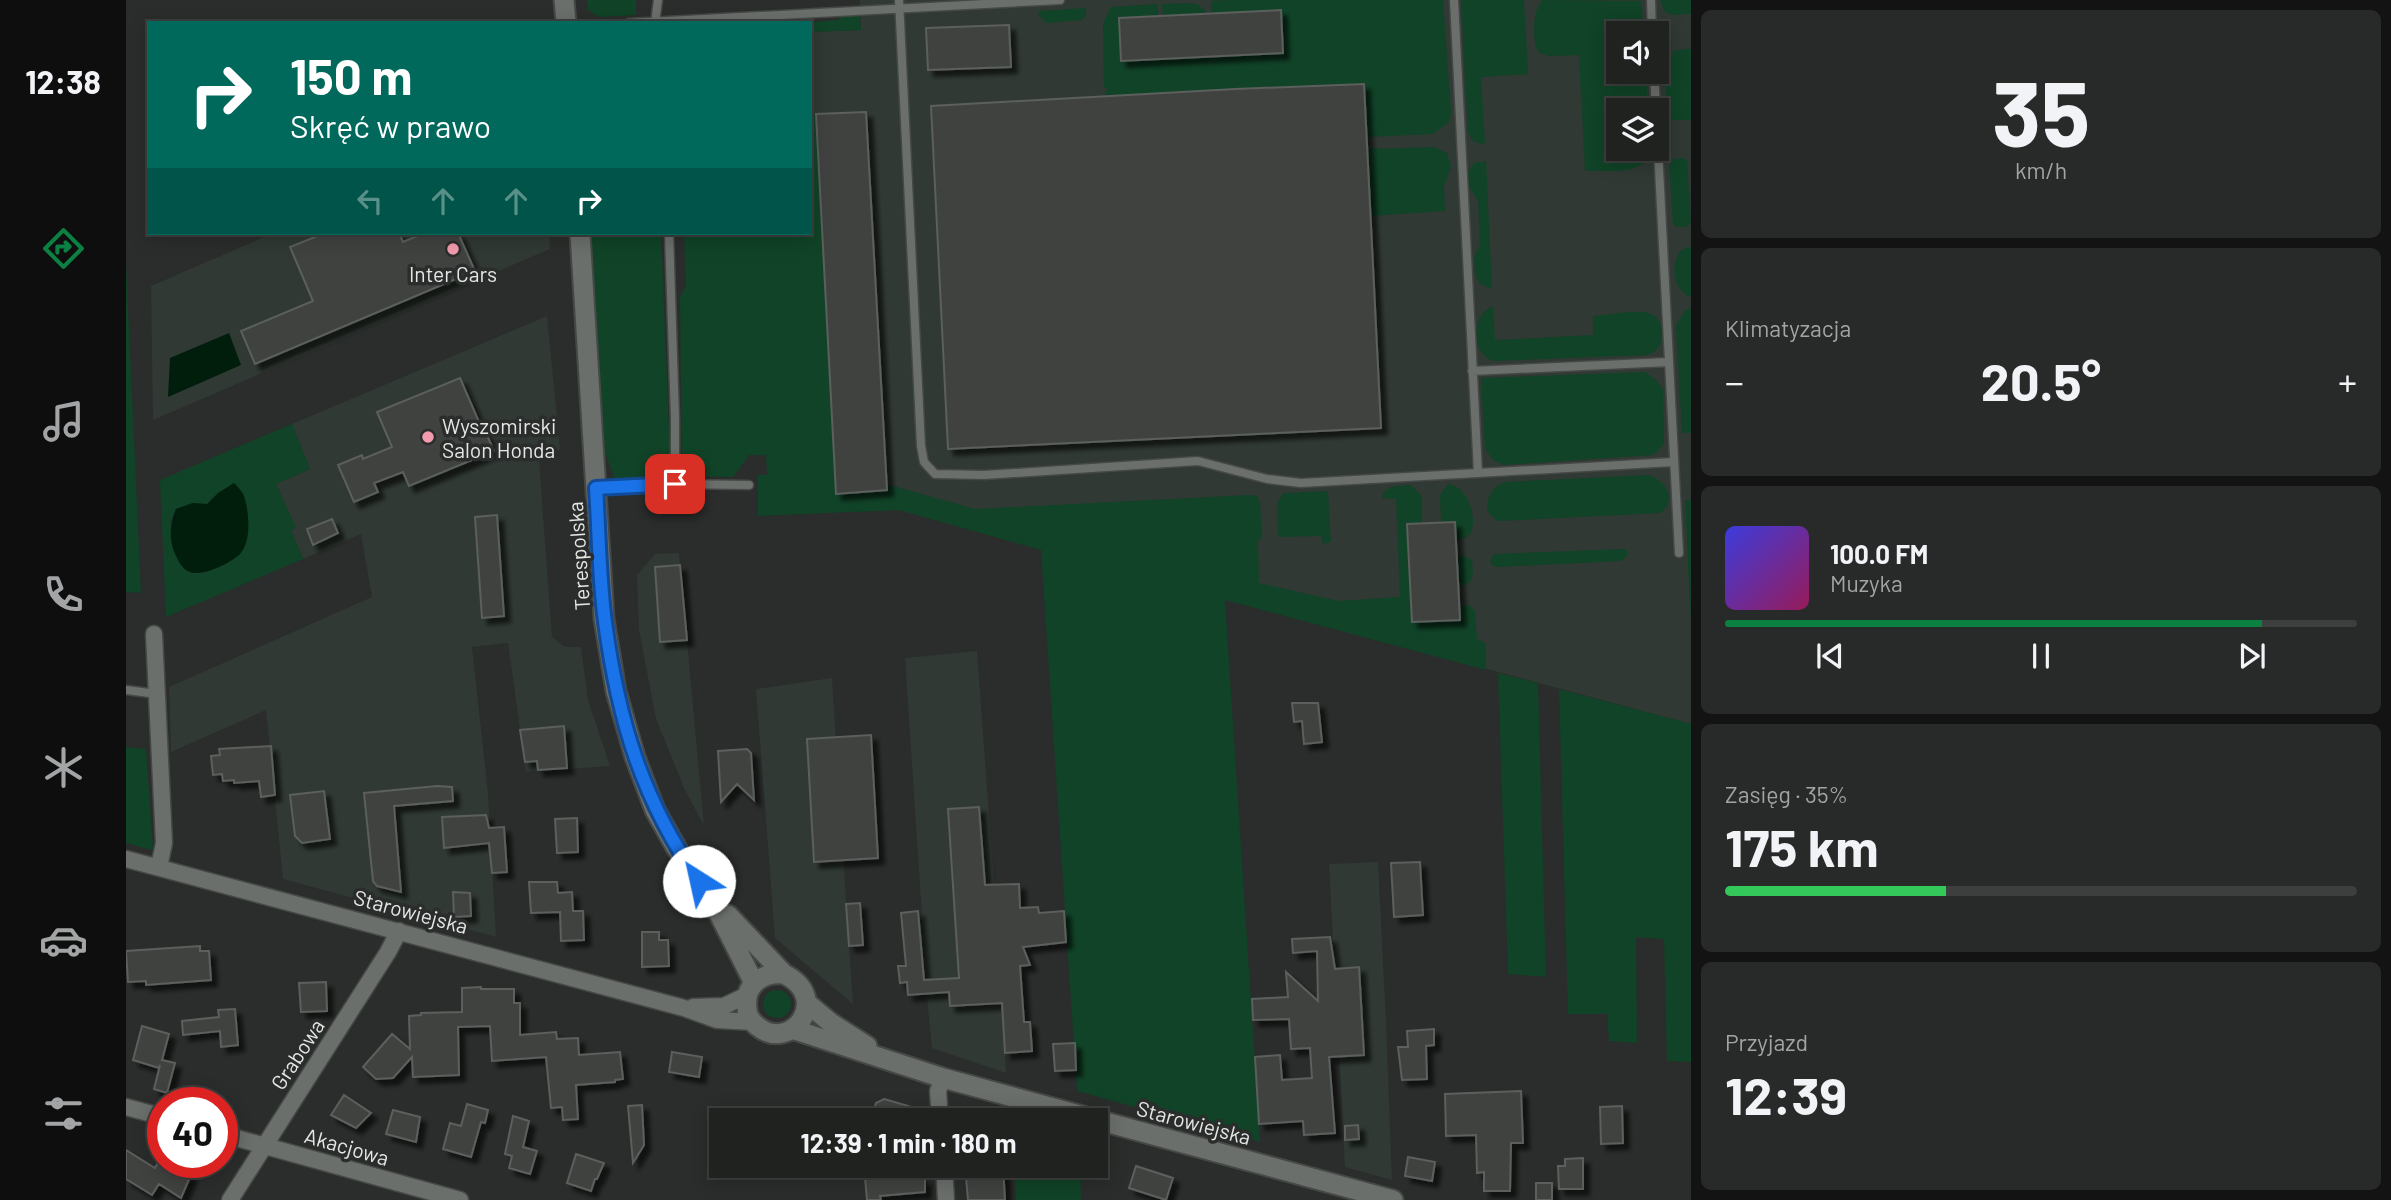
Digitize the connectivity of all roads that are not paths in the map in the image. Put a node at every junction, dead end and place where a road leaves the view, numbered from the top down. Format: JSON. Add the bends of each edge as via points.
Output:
{"nodes":[{"id":1,"x":564,"y":0,"type":"edge"},
{"id":2,"x":658,"y":0,"type":"edge"},
{"id":3,"x":1060,"y":0,"type":"edge"},
{"id":4,"x":1454,"y":0,"type":"edge"},
{"id":5,"x":1651,"y":0,"type":"edge"},
{"id":6,"x":899,"y":4,"type":"edge"},
{"id":7,"x":566,"y":21,"type":"edge"},
{"id":8,"x":655,"y":21,"type":"edge"},
{"id":9,"x":669,"y":21,"type":"edge"},
{"id":10,"x":1652,"y":21,"type":"edge"},
{"id":11,"x":1659,"y":161,"type":"edge"},
{"id":12,"x":580,"y":235,"type":"edge"},
{"id":13,"x":669,"y":235,"type":"edge"},
{"id":14,"x":1669,"y":362,"type":"junction"},
{"id":15,"x":1472,"y":370,"type":"junction"},
{"id":16,"x":1674,"y":463,"type":"junction"},
{"id":17,"x":1478,"y":473,"type":"junction"},
{"id":18,"x":675,"y":484,"type":"junction"},
{"id":19,"x":749,"y":485,"type":"dead end"},
{"id":20,"x":596,"y":488,"type":"junction"},
{"id":21,"x":1679,"y":553,"type":"dead end"},
{"id":22,"x":154,"y":634,"type":"dead end"},
{"id":23,"x":126,"y":690,"type":"edge"},
{"id":24,"x":157,"y":694,"type":"junction"},
{"id":25,"x":126,"y":859,"type":"edge"},
{"id":26,"x":159,"y":867,"type":"junction"},
{"id":27,"x":710,"y":896,"type":"junction"},
{"id":28,"x":399,"y":931,"type":"junction"},
{"id":29,"x":784,"y":974,"type":"junction"},
{"id":30,"x":751,"y":989,"type":"junction"},
{"id":31,"x":807,"y":1003,"type":"junction"},
{"id":32,"x":684,"y":1008,"type":"junction"},
{"id":33,"x":753,"y":1022,"type":"junction"},
{"id":34,"x":792,"y":1030,"type":"junction"},
{"id":35,"x":888,"y":1059,"type":"junction"},
{"id":36,"x":943,"y":1078,"type":"junction"},
{"id":37,"x":126,"y":1107,"type":"edge"},
{"id":38,"x":940,"y":1108,"type":"edge"},
{"id":39,"x":147,"y":1113,"type":"edge"},
{"id":40,"x":238,"y":1138,"type":"edge"},
{"id":41,"x":264,"y":1145,"type":"junction"},
{"id":42,"x":945,"y":1178,"type":"edge"},
{"id":43,"x":438,"y":1197,"type":"edge"},
{"id":44,"x":230,"y":1200,"type":"edge"},
{"id":45,"x":460,"y":1200,"type":"edge"},
{"id":46,"x":946,"y":1200,"type":"edge"},
{"id":47,"x":1393,"y":1200,"type":"edge"}],
"edges":[{"from":1,"to":7,"type":"street"},
{"from":2,"to":8,"type":"lane"},
{"from":3,"to":6,"type":"lane"},
{"from":4,"to":15,"type":"lane"},
{"from":5,"to":10,"type":"lane"},
{"from":6,"to":9,"type":"lane"},
{"from":6,"to":17,"type":"lane","via":[[921,446],[924,462],[935,474],[1198,461],[1267,480],[1301,483]]},
{"from":11,"to":14,"type":"lane"},
{"from":12,"to":20,"type":"street","name":"Terespolska"},
{"from":13,"to":18,"type":"lane"},
{"from":14,"to":15,"type":"lane"},
{"from":14,"to":16,"type":"lane"},
{"from":15,"to":17,"type":"lane"},
{"from":16,"to":17,"type":"lane"},
{"from":16,"to":21,"type":"lane"},
{"from":18,"to":19,"type":"lane"},
{"from":18,"to":20,"type":"lane"},
{"from":20,"to":27,"type":"street","name":"Terespolska","via":[[604,619],[625,727],[656,810]]},
{"from":22,"to":24,"type":"street"},
{"from":23,"to":24,"type":"lane"},
{"from":24,"to":26,"type":"street","via":[[164,843]]},
{"from":25,"to":26,"type":"street","name":"Starowiejska"},
{"from":26,"to":28,"type":"street","name":"Starowiejska"},
{"from":27,"to":29,"type":"street","name":"Terespolska"},
{"from":27,"to":30,"type":"street","name":"Terespolska"},
{"from":28,"to":32,"type":"street","name":"Starowiejska"},
{"from":28,"to":41,"type":"street","name":"Grabowa"},
{"from":29,"to":30,"type":"street","via":[[766,975]]},
{"from":29,"to":31,"type":"street","via":[[801,985]]},
{"from":30,"to":32,"type":"street","name":"Starowiejska","via":[[723,1006]]},
{"from":30,"to":33,"type":"street","via":[[747,1009]]},
{"from":31,"to":34,"type":"street","via":[[802,1020]]},
{"from":31,"to":35,"type":"street","name":"Starowiejska"},
{"from":32,"to":33,"type":"street","name":"Starowiejska","via":[[717,1020]]},
{"from":33,"to":34,"type":"street","via":[[772,1033]]},
{"from":34,"to":35,"type":"street","name":"Starowiejska"},
{"from":35,"to":36,"type":"street","name":"Starowiejska"},
{"from":36,"to":38,"type":"street"},
{"from":36,"to":47,"type":"street","name":"Starowiejska"},
{"from":37,"to":39,"type":"street"},
{"from":40,"to":41,"type":"street","name":"Akacjowa"},
{"from":41,"to":43,"type":"street","name":"Akacjowa"},
{"from":41,"to":44,"type":"street","name":"Grabowa"},
{"from":42,"to":46,"type":"street"},
{"from":43,"to":45,"type":"street","name":"Akacjowa"}]}
